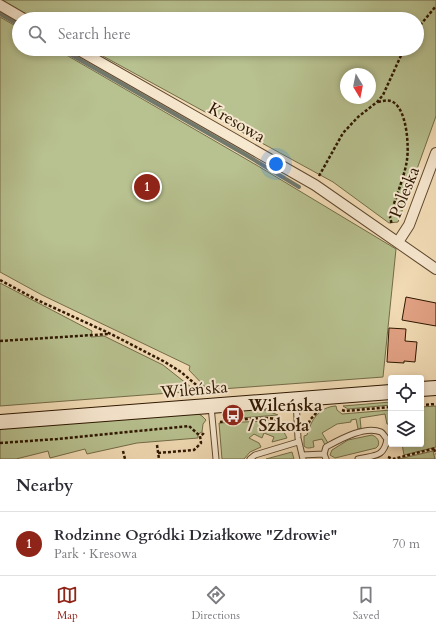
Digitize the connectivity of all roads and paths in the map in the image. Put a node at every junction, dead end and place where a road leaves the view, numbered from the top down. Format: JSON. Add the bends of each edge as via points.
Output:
{"nodes":[{"id":1,"x":0,"y":5,"type":"edge"},
{"id":2,"x":436,"y":6,"type":"edge"},
{"id":3,"x":12,"y":12,"type":"edge"},
{"id":4,"x":424,"y":21,"type":"edge"},
{"id":5,"x":89,"y":56,"type":"edge"},
{"id":6,"x":401,"y":56,"type":"edge"},
{"id":7,"x":377,"y":102,"type":"junction"},
{"id":8,"x":436,"y":153,"type":"edge"},
{"id":9,"x":315,"y":185,"type":"junction"},
{"id":10,"x":398,"y":242,"type":"junction"},
{"id":11,"x":436,"y":269,"type":"edge"},
{"id":12,"x":0,"y":280,"type":"edge"},
{"id":13,"x":111,"y":334,"type":"junction"},
{"id":14,"x":0,"y":341,"type":"edge"},
{"id":15,"x":436,"y":388,"type":"edge"},
{"id":16,"x":424,"y":389,"type":"edge"},
{"id":17,"x":388,"y":392,"type":"edge"},
{"id":18,"x":296,"y":399,"type":"junction"},
{"id":19,"x":339,"y":404,"type":"dead end"},
{"id":20,"x":436,"y":404,"type":"edge"},
{"id":21,"x":211,"y":405,"type":"junction"},
{"id":22,"x":424,"y":405,"type":"edge"},
{"id":23,"x":323,"y":408,"type":"dead end"},
{"id":24,"x":388,"y":408,"type":"edge"},
{"id":25,"x":0,"y":422,"type":"edge"},
{"id":26,"x":213,"y":423,"type":"junction"},
{"id":27,"x":297,"y":433,"type":"junction"},
{"id":28,"x":200,"y":436,"type":"junction"},
{"id":29,"x":0,"y":442,"type":"edge"},
{"id":30,"x":298,"y":442,"type":"junction"},
{"id":31,"x":157,"y":445,"type":"dead end"},
{"id":32,"x":435,"y":448,"type":"edge"},
{"id":33,"x":123,"y":451,"type":"dead end"},
{"id":34,"x":158,"y":453,"type":"junction"},
{"id":35,"x":381,"y":454,"type":"junction"},
{"id":36,"x":436,"y":454,"type":"edge"},
{"id":37,"x":302,"y":457,"type":"edge"},
{"id":38,"x":325,"y":457,"type":"edge"},
{"id":39,"x":125,"y":459,"type":"edge"},
{"id":40,"x":159,"y":459,"type":"edge"},
{"id":41,"x":216,"y":459,"type":"edge"},
{"id":42,"x":250,"y":459,"type":"edge"},
{"id":43,"x":358,"y":459,"type":"edge"},
{"id":44,"x":393,"y":459,"type":"edge"}],
"edges":[{"from":1,"to":3,"type":"street"},
{"from":2,"to":4,"type":"path"},
{"from":5,"to":9,"type":"street","name":"Kresowa"},
{"from":6,"to":7,"type":"path"},
{"from":7,"to":9,"type":"path","via":[[343,133]]},
{"from":7,"to":10,"type":"path","via":[[393,102],[401,110],[408,142],[407,160],[390,217]]},
{"from":8,"to":10,"type":"street","name":"Poleska","via":[[409,225]]},
{"from":9,"to":10,"type":"street","name":"Kresowa"},
{"from":10,"to":11,"type":"street","name":"Kresowa"},
{"from":12,"to":13,"type":"path"},
{"from":13,"to":14,"type":"path"},
{"from":13,"to":21,"type":"path","via":[[181,372],[210,396]]},
{"from":15,"to":16,"type":"street"},
{"from":17,"to":18,"type":"street","name":"Wileńska"},
{"from":18,"to":21,"type":"street","name":"Wileńska"},
{"from":18,"to":27,"type":"lane"},
{"from":19,"to":24,"type":"path","via":[[345,411]]},
{"from":20,"to":22,"type":"path"},
{"from":21,"to":25,"type":"street","name":"Wileńska"},
{"from":21,"to":26,"type":"lane"},
{"from":23,"to":27,"type":"path","via":[[310,420],[306,434]]},
{"from":26,"to":27,"type":"path","via":[[274,418],[288,432]]},
{"from":26,"to":28,"type":"path","via":[[205,424],[206,429]]},
{"from":26,"to":41,"type":"lane"},
{"from":27,"to":30,"type":"lane"},
{"from":28,"to":29,"type":"path","via":[[189,426]]},
{"from":28,"to":34,"type":"path","via":[[201,442],[194,450]]},
{"from":30,"to":37,"type":"lane"},
{"from":30,"to":42,"type":"lane","via":[[255,455]]},
{"from":31,"to":34,"type":"path"},
{"from":32,"to":36,"type":"path"},
{"from":32,"to":44,"type":"path"},
{"from":33,"to":39,"type":"path"},
{"from":34,"to":40,"type":"path"},
{"from":35,"to":38,"type":"lane","via":[[386,448],[387,439],[382,432],[372,430],[346,436],[326,447]]},
{"from":35,"to":43,"type":"lane"},
{"from":35,"to":44,"type":"path"},
{"from":37,"to":38,"type":"lane"}]}
